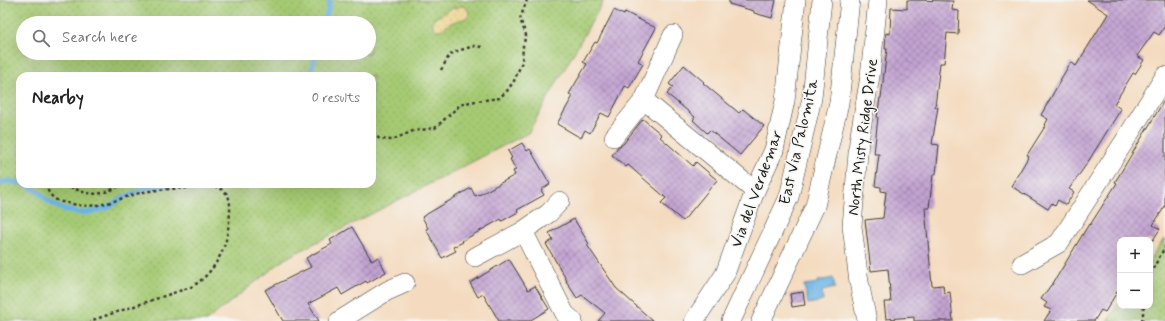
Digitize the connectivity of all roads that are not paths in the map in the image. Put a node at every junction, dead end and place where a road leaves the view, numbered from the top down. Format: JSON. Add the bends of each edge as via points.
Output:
{"nodes":[{"id":1,"x":796,"y":0,"type":"edge"},
{"id":2,"x":822,"y":0,"type":"edge"},
{"id":3,"x":850,"y":0,"type":"edge"},
{"id":4,"x":878,"y":0,"type":"edge"},
{"id":5,"x":673,"y":35,"type":"dead end"},
{"id":6,"x":1165,"y":76,"type":"edge"},
{"id":7,"x":644,"y":100,"type":"junction"},
{"id":8,"x":614,"y":137,"type":"dead end"},
{"id":9,"x":755,"y":191,"type":"junction"},
{"id":10,"x":560,"y":201,"type":"dead end"},
{"id":11,"x":523,"y":231,"type":"junction"},
{"id":12,"x":475,"y":257,"type":"dead end"},
{"id":13,"x":1022,"y":264,"type":"dead end"},
{"id":14,"x":404,"y":283,"type":"dead end"},
{"id":15,"x":346,"y":319,"type":"edge"},
{"id":16,"x":573,"y":321,"type":"edge"},
{"id":17,"x":694,"y":321,"type":"edge"},
{"id":18,"x":731,"y":321,"type":"edge"},
{"id":19,"x":761,"y":321,"type":"edge"},
{"id":20,"x":867,"y":321,"type":"edge"}],
"edges":[{"from":1,"to":9,"type":"street","name":"Via del Verdemar","via":[[785,101],[774,150]]},
{"from":2,"to":18,"type":"street","name":"East Via Palomita","via":[[812,98],[789,197]]},
{"from":3,"to":19,"type":"street","name":"East Via Palomita","via":[[839,103],[815,206]]},
{"from":4,"to":20,"type":"street","name":"North Misty Ridge Drive","via":[[870,76],[859,141],[852,226]]},
{"from":5,"to":7,"type":"street"},
{"from":6,"to":13,"type":"street","via":[[1059,243]]},
{"from":7,"to":8,"type":"street"},
{"from":7,"to":9,"type":"street"},
{"from":9,"to":17,"type":"street","name":"Via del Verdemar","via":[[726,274]]},
{"from":10,"to":11,"type":"street","via":[[549,213]]},
{"from":11,"to":12,"type":"street"},
{"from":11,"to":16,"type":"street","via":[[566,314]]},
{"from":14,"to":15,"type":"street","via":[[387,291]]}]}
